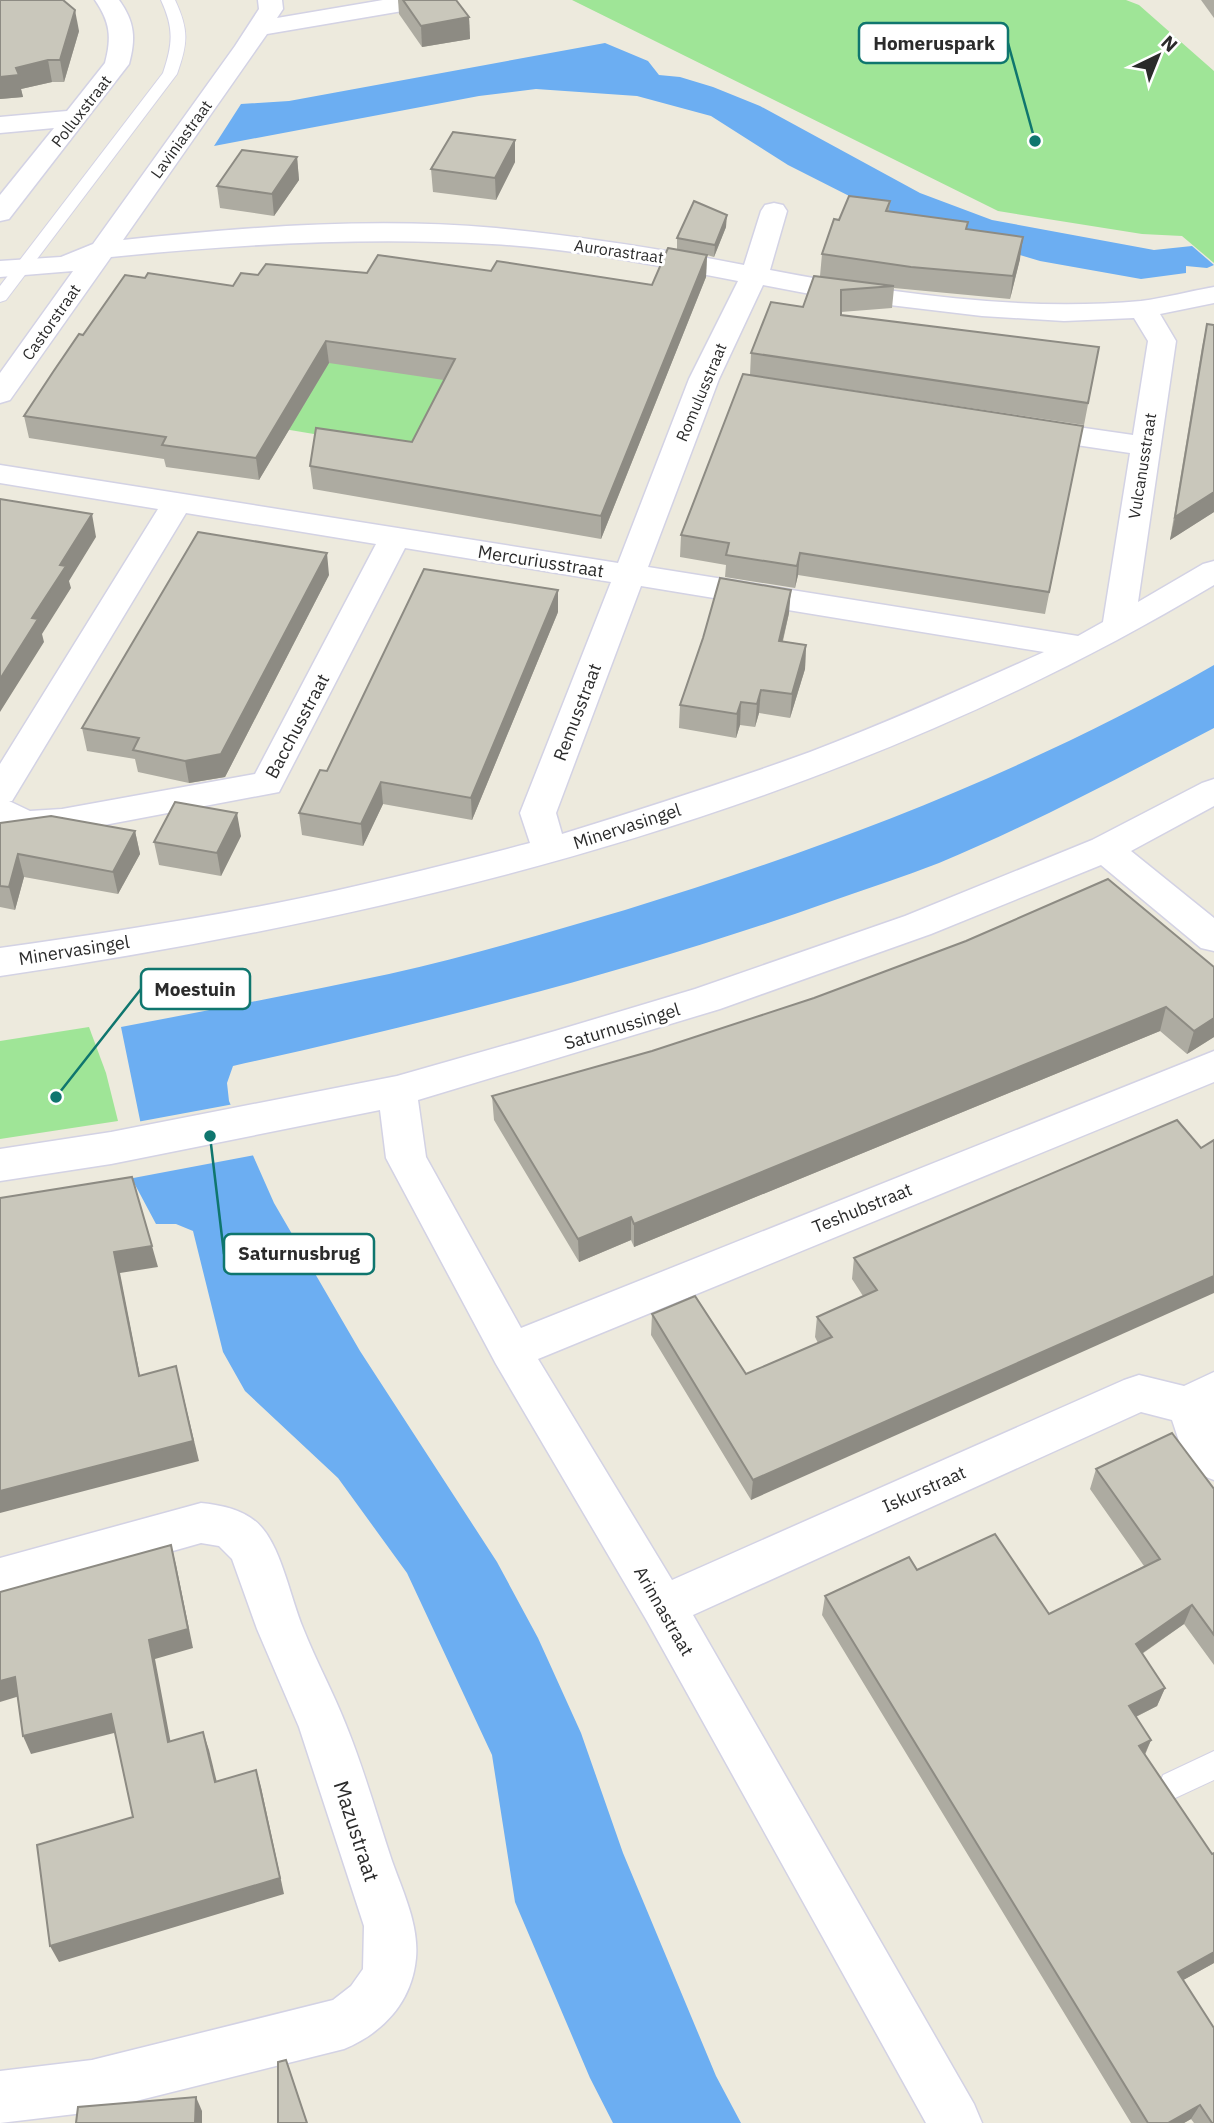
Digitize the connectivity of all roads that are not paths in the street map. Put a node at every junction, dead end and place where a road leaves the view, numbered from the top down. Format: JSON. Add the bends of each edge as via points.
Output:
{"nodes":[{"id":1,"x":107,"y":0,"type":"edge"},
{"id":2,"x":168,"y":0,"type":"edge"},
{"id":3,"x":270,"y":0,"type":"edge"},
{"id":4,"x":426,"y":0,"type":"edge"},
{"id":5,"x":348,"y":6,"type":"edge"},
{"id":6,"x":259,"y":28,"type":"junction"},
{"id":7,"x":76,"y":118,"type":"junction"},
{"id":8,"x":0,"y":125,"type":"edge"},
{"id":9,"x":774,"y":211,"type":"dead end"},
{"id":10,"x":0,"y":213,"type":"edge"},
{"id":11,"x":102,"y":250,"type":"junction"},
{"id":12,"x":11,"y":268,"type":"edge"},
{"id":13,"x":754,"y":275,"type":"junction"},
{"id":14,"x":1214,"y":295,"type":"edge"},
{"id":15,"x":0,"y":297,"type":"edge"},
{"id":16,"x":1143,"y":309,"type":"junction"},
{"id":17,"x":0,"y":394,"type":"edge"},
{"id":18,"x":1007,"y":425,"type":"edge"},
{"id":19,"x":1144,"y":446,"type":"junction"},
{"id":20,"x":0,"y":474,"type":"edge"},
{"id":21,"x":177,"y":503,"type":"junction"},
{"id":22,"x":395,"y":537,"type":"junction"},
{"id":23,"x":1214,"y":571,"type":"edge"},
{"id":24,"x":629,"y":575,"type":"junction"},
{"id":25,"x":1118,"y":628,"type":"junction"},
{"id":26,"x":1082,"y":647,"type":"junction"},
{"id":27,"x":1214,"y":791,"type":"edge"},
{"id":28,"x":0,"y":792,"type":"edge"},
{"id":29,"x":0,"y":811,"type":"edge"},
{"id":30,"x":1105,"y":849,"type":"junction"},
{"id":31,"x":551,"y":850,"type":"junction"},
{"id":32,"x":1214,"y":938,"type":"edge"},
{"id":33,"x":0,"y":962,"type":"edge"},
{"id":34,"x":1214,"y":1066,"type":"edge"},
{"id":35,"x":397,"y":1091,"type":"junction"},
{"id":36,"x":0,"y":1165,"type":"edge"},
{"id":37,"x":511,"y":1351,"type":"junction"},
{"id":38,"x":1201,"y":1398,"type":"edge"},
{"id":39,"x":1214,"y":1461,"type":"edge"},
{"id":40,"x":0,"y":1579,"type":"edge"},
{"id":41,"x":663,"y":1606,"type":"junction"},
{"id":42,"x":1214,"y":1765,"type":"edge"},
{"id":43,"x":1173,"y":1785,"type":"dead end"},
{"id":44,"x":0,"y":2097,"type":"edge"},
{"id":45,"x":955,"y":2123,"type":"edge"}],
"edges":[{"from":1,"to":7,"type":"street","name":"Polluxstraat","via":[[118,13],[124,37],[117,64]]},
{"from":2,"to":12,"type":"lane","via":[[179,24],[170,74]]},
{"from":3,"to":6,"type":"street","name":"Laviniastraat","via":[[271,9]]},
{"from":4,"to":5,"type":"street"},
{"from":5,"to":6,"type":"street"},
{"from":6,"to":11,"type":"street","name":"Laviniastraat"},
{"from":7,"to":8,"type":"street"},
{"from":7,"to":10,"type":"street","name":"Polluxstraat"},
{"from":9,"to":13,"type":"street","name":"Romulusstraat"},
{"from":11,"to":12,"type":"street","name":"Aurorastraat","via":[[65,265]]},
{"from":11,"to":13,"type":"street","name":"Aurorastraat","via":[[283,234],[493,236],[615,248]]},
{"from":11,"to":17,"type":"street","name":"Castorstraat"},
{"from":12,"to":15,"type":"lane"},
{"from":13,"to":16,"type":"street","name":"Aurorastraat","via":[[831,290],[982,308],[1064,313]]},
{"from":13,"to":24,"type":"street","name":"Romulusstraat","via":[[718,381]]},
{"from":14,"to":16,"type":"street","name":"Aurorastraat"},
{"from":16,"to":19,"type":"street","name":"Vulcanusstraat","via":[[1161,341]]},
{"from":18,"to":19,"type":"street"},
{"from":19,"to":25,"type":"street","name":"Vulcanusstraat"},
{"from":20,"to":21,"type":"street","name":"Mercuriusstraat"},
{"from":21,"to":22,"type":"street","name":"Mercuriusstraat"},
{"from":21,"to":28,"type":"street"},
{"from":22,"to":24,"type":"street","name":"Mercuriusstraat"},
{"from":22,"to":29,"type":"street","name":"Bacchusstraat","via":[[267,784],[62,821],[25,824]]},
{"from":23,"to":25,"type":"street","name":"Minervasingel"},
{"from":24,"to":26,"type":"street","name":"Mercuriusstraat"},
{"from":24,"to":31,"type":"street","name":"Remusstraat","via":[[538,813]]},
{"from":25,"to":26,"type":"street","name":"Minervasingel"},
{"from":26,"to":31,"type":"street","name":"Minervasingel","via":[[880,738]]},
{"from":27,"to":30,"type":"street","name":"Saturnussingel"},
{"from":30,"to":32,"type":"street"},
{"from":30,"to":35,"type":"street","name":"Saturnussingel","via":[[918,925],[707,999]]},
{"from":31,"to":33,"type":"street","name":"Minervasingel","via":[[275,918]]},
{"from":34,"to":37,"type":"street","name":"Teshubstraat"},
{"from":35,"to":36,"type":"street","name":"Saturnussingel","via":[[111,1148]]},
{"from":35,"to":37,"type":"street","name":"Arinnastraat","via":[[406,1158]]},
{"from":37,"to":41,"type":"street","name":"Arinnastraat"},
{"from":38,"to":39,"type":"street","name":"Iskurstraat","via":[[1205,1451]]},
{"from":38,"to":41,"type":"street","name":"Iskurstraat","via":[[1139,1393]]},
{"from":40,"to":44,"type":"street","name":"Mazustraat","via":[[201,1523],[220,1525],[242,1538],[255,1559],[279,1629],[323,1727],[393,1947],[390,1970],[380,1992],[365,2010],[344,2023],[92,2086]]},
{"from":41,"to":45,"type":"street","name":"Arinnastraat"},
{"from":42,"to":43,"type":"lane"}]}
